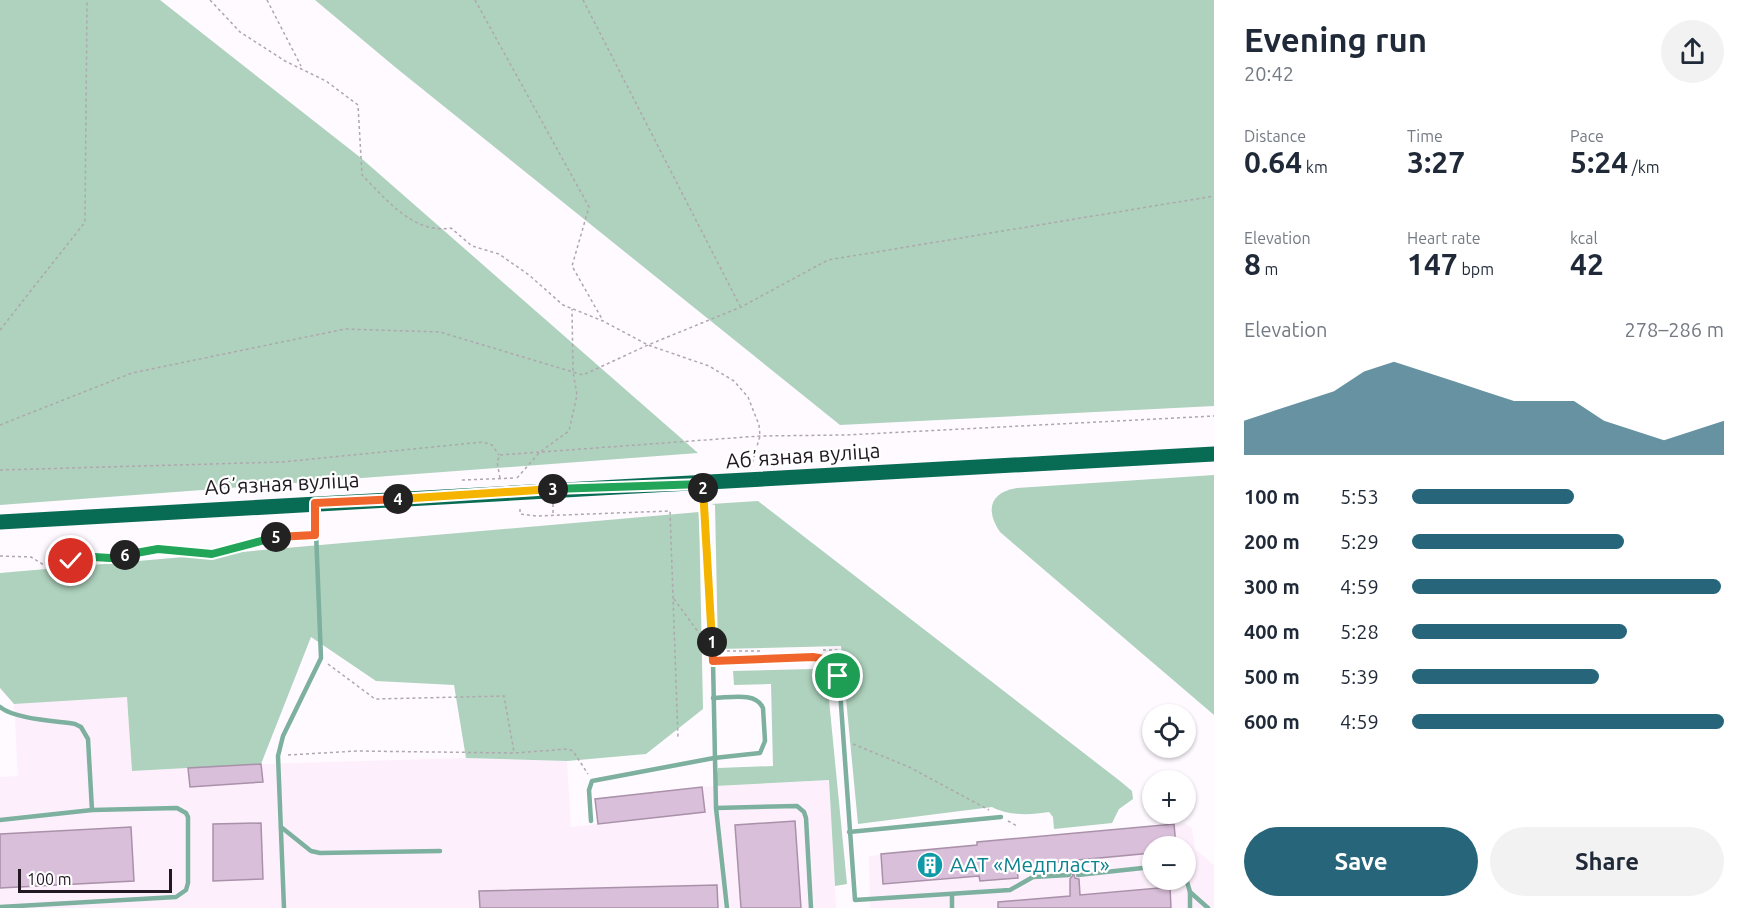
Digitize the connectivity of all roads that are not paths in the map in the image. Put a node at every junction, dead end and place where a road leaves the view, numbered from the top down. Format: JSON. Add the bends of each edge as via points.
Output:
{"nodes":[{"id":1,"x":1214,"y":454,"type":"edge"},
{"id":2,"x":703,"y":484,"type":"junction"},
{"id":3,"x":315,"y":503,"type":"junction"},
{"id":4,"x":0,"y":522,"type":"edge"},
{"id":5,"x":713,"y":661,"type":"junction"},
{"id":6,"x":713,"y":698,"type":"junction"},
{"id":7,"x":0,"y":707,"type":"edge"},
{"id":8,"x":714,"y":758,"type":"junction"},
{"id":9,"x":716,"y":808,"type":"junction"},
{"id":10,"x":92,"y":810,"type":"junction"},
{"id":11,"x":1001,"y":817,"type":"road end"},
{"id":12,"x":0,"y":820,"type":"edge"},
{"id":13,"x":591,"y":821,"type":"dead end"},
{"id":14,"x":281,"y":827,"type":"junction"},
{"id":15,"x":849,"y":832,"type":"junction"},
{"id":16,"x":440,"y":851,"type":"dead end"},
{"id":17,"x":1142,"y":868,"type":"edge"},
{"id":18,"x":1078,"y":874,"type":"dead end"},
{"id":19,"x":1069,"y":875,"type":"dead end"},
{"id":20,"x":1190,"y":892,"type":"joint"},
{"id":21,"x":952,"y":895,"type":"junction"},
{"id":22,"x":0,"y":907,"type":"edge"},
{"id":23,"x":284,"y":908,"type":"edge"},
{"id":24,"x":727,"y":908,"type":"edge"},
{"id":25,"x":811,"y":908,"type":"edge"},
{"id":26,"x":952,"y":908,"type":"edge"},
{"id":27,"x":1190,"y":908,"type":"edge"},
{"id":28,"x":1208,"y":908,"type":"edge"}],
"edges":[{"from":1,"to":2,"type":"main road","name":"Абʼязная вуліца"},
{"from":2,"to":3,"type":"main road","name":"Абʼязная вуліца"},
{"from":2,"to":5,"type":"lane"},
{"from":3,"to":4,"type":"main road","name":"Абʼязная вуліца"},
{"from":3,"to":14,"type":"lane","via":[[321,658],[283,736],[278,756]]},
{"from":5,"to":6,"type":"lane"},
{"from":5,"to":15,"type":"lane","via":[[813,657],[836,667]]},
{"from":6,"to":8,"type":"lane"},
{"from":6,"to":8,"type":"lane","via":[[757,700],[763,708],[765,741],[755,755]]},
{"from":7,"to":10,"type":"lane","via":[[15,714],[81,727],[88,740]]},
{"from":8,"to":9,"type":"lane"},
{"from":8,"to":13,"type":"lane","via":[[592,781]]},
{"from":9,"to":24,"type":"lane"},
{"from":9,"to":25,"type":"lane","via":[[801,808],[806,818]]},
{"from":10,"to":12,"type":"lane"},
{"from":10,"to":22,"type":"lane","via":[[177,808],[186,813],[186,890],[176,897]]},
{"from":11,"to":15,"type":"lane"},
{"from":14,"to":16,"type":"lane","via":[[311,851],[320,853]]},
{"from":14,"to":23,"type":"lane"},
{"from":15,"to":21,"type":"lane","via":[[855,900]]},
{"from":17,"to":18,"type":"lane"},
{"from":19,"to":21,"type":"lane","via":[[1033,877],[1010,890]]},
{"from":20,"to":27,"type":"lane"},
{"from":20,"to":28,"type":"lane"},
{"from":21,"to":26,"type":"lane"}]}
